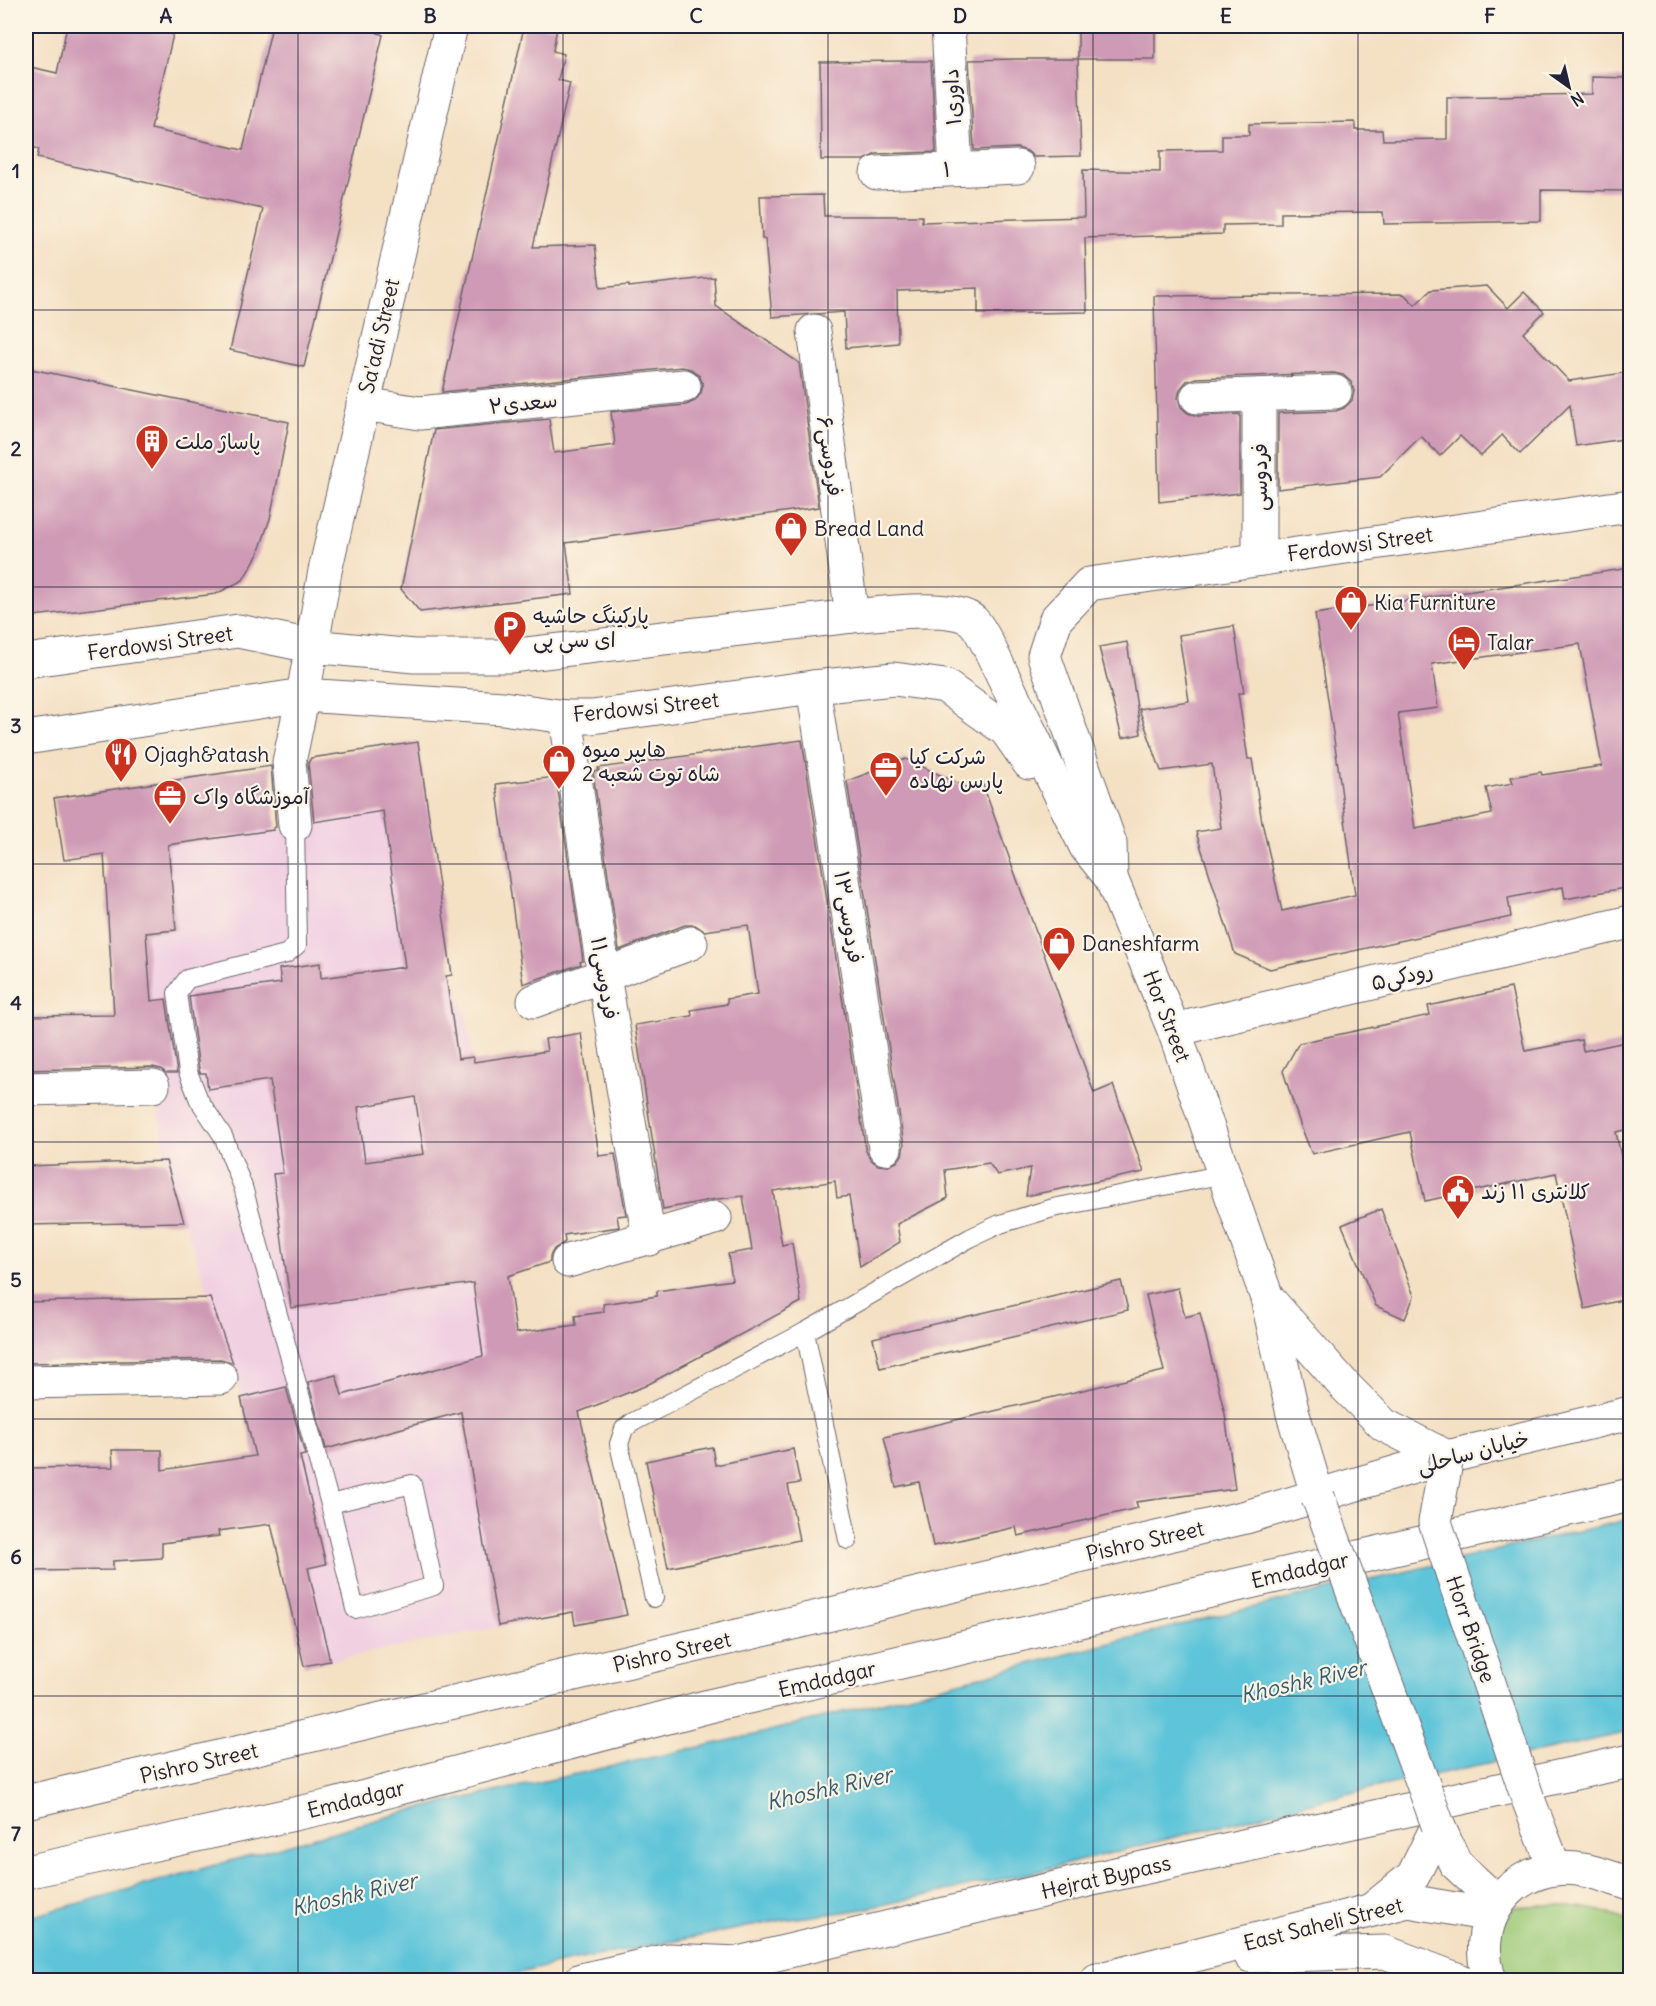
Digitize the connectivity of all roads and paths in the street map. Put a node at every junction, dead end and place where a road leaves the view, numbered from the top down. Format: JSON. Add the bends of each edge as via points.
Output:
{"nodes":[{"id":1,"x":948,"y":26,"type":"edge"},
{"id":2,"x":446,"y":27,"type":"edge"},
{"id":3,"x":1018,"y":167,"type":"dead end"},
{"id":4,"x":956,"y":169,"type":"junction"},
{"id":5,"x":877,"y":173,"type":"dead end"},
{"id":6,"x":814,"y":331,"type":"dead end"},
{"id":7,"x":684,"y":386,"type":"dead end"},
{"id":8,"x":1335,"y":392,"type":"dead end"},
{"id":9,"x":1259,"y":395,"type":"junction"},
{"id":10,"x":1197,"y":397,"type":"dead end"},
{"id":11,"x":363,"y":405,"type":"junction"},
{"id":12,"x":1630,"y":506,"type":"edge"},
{"id":13,"x":1259,"y":559,"type":"junction"},
{"id":14,"x":852,"y":616,"type":"junction"},
{"id":15,"x":972,"y":620,"type":"joint"},
{"id":16,"x":311,"y":646,"type":"junction"},
{"id":17,"x":26,"y":661,"type":"edge"},
{"id":18,"x":813,"y":687,"type":"junction"},
{"id":19,"x":303,"y":695,"type":"junction"},
{"id":20,"x":566,"y":717,"type":"junction"},
{"id":21,"x":26,"y":738,"type":"edge"},
{"id":22,"x":295,"y":825,"type":"joint"},
{"id":23,"x":1086,"y":847,"type":"junction"},
{"id":24,"x":1111,"y":878,"type":"junction"},
{"id":25,"x":1630,"y":922,"type":"edge"},
{"id":26,"x":691,"y":943,"type":"dead end"},
{"id":27,"x":604,"y":975,"type":"junction"},
{"id":28,"x":534,"y":1001,"type":"dead end"},
{"id":29,"x":1174,"y":1030,"type":"junction"},
{"id":30,"x":153,"y":1086,"type":"dead end"},
{"id":31,"x":26,"y":1089,"type":"edge"},
{"id":32,"x":885,"y":1148,"type":"dead end"},
{"id":33,"x":1225,"y":1174,"type":"junction"},
{"id":34,"x":715,"y":1218,"type":"dead end"},
{"id":35,"x":649,"y":1239,"type":"junction"},
{"id":36,"x":568,"y":1261,"type":"dead end"},
{"id":37,"x":1268,"y":1298,"type":"junction"},
{"id":38,"x":805,"y":1332,"type":"junction"},
{"id":39,"x":221,"y":1378,"type":"dead end"},
{"id":40,"x":26,"y":1382,"type":"edge"},
{"id":41,"x":1630,"y":1413,"type":"edge"},
{"id":42,"x":1447,"y":1457,"type":"junction"},
{"id":43,"x":1630,"y":1495,"type":"edge"},
{"id":44,"x":1318,"y":1497,"type":"junction"},
{"id":45,"x":330,"y":1504,"type":"junction"},
{"id":46,"x":848,"y":1540,"type":"dead end"},
{"id":47,"x":654,"y":1598,"type":"dead end"},
{"id":48,"x":1630,"y":1761,"type":"edge"},
{"id":49,"x":26,"y":1802,"type":"edge"},
{"id":50,"x":1438,"y":1825,"type":"junction"},
{"id":51,"x":1555,"y":1869,"type":"junction"},
{"id":52,"x":26,"y":1872,"type":"edge"},
{"id":53,"x":1630,"y":1884,"type":"edge"},
{"id":54,"x":1494,"y":1909,"type":"junction"},
{"id":55,"x":1371,"y":1911,"type":"junction"},
{"id":56,"x":1192,"y":1957,"type":"junction"},
{"id":57,"x":738,"y":1963,"type":"junction"},
{"id":58,"x":580,"y":1980,"type":"edge"},
{"id":59,"x":678,"y":1980,"type":"edge"},
{"id":60,"x":1097,"y":1980,"type":"edge"},
{"id":61,"x":1459,"y":1980,"type":"edge"},
{"id":62,"x":1490,"y":1980,"type":"edge"}],
"edges":[{"from":1,"to":4,"type":"street","name":"داوری۱"},
{"from":2,"to":11,"type":"street","name":"Sa'adi Street"},
{"from":3,"to":4,"type":"street","name":"۱"},
{"from":4,"to":5,"type":"street","name":"۱"},
{"from":6,"to":14,"type":"street","name":"فردوسی۶"},
{"from":7,"to":11,"type":"street","name":"سعدی۲","via":[[420,413]]},
{"from":8,"to":9,"type":"street"},
{"from":9,"to":10,"type":"street"},
{"from":9,"to":13,"type":"street","name":"فردوسی"},
{"from":11,"to":16,"type":"street","name":"Sa'adi Street"},
{"from":12,"to":13,"type":"street","name":"Ferdowsi Street"},
{"from":13,"to":24,"type":"street","name":"Ferdowsi Street","via":[[1089,584],[1056,619],[1044,656],[1110,843]]},
{"from":14,"to":15,"type":"street","name":"Ferdowsi Street","via":[[950,611]]},
{"from":14,"to":16,"type":"street","name":"Ferdowsi Street","via":[[510,656],[414,656]]},
{"from":15,"to":23,"type":"street","name":"Hor Street","via":[[988,645]]},
{"from":16,"to":17,"type":"street","name":"Ferdowsi Street","via":[[238,631]]},
{"from":16,"to":19,"type":"street","name":"Sa'adi Street"},
{"from":18,"to":20,"type":"street","name":"Ferdowsi Street","via":[[592,717]]},
{"from":18,"to":23,"type":"street","name":"Ferdowsi Street","via":[[894,679],[945,686],[1006,730]]},
{"from":18,"to":32,"type":"street","name":"فردوسی۱۳"},
{"from":19,"to":20,"type":"street","name":"Ferdowsi Street","via":[[503,708]]},
{"from":19,"to":21,"type":"street","name":"Ferdowsi Street"},
{"from":19,"to":22,"type":"street","name":"Sa'adi Street","via":[[289,762]]},
{"from":20,"to":27,"type":"street","name":"فردوسی۱۱"},
{"from":22,"to":45,"type":"lane","via":[[297,945],[286,954],[187,979],[177,993],[189,1072],[199,1100],[223,1136],[243,1187]]},
{"from":23,"to":24,"type":"street","name":"Hor Street"},
{"from":24,"to":29,"type":"street","name":"Hor Street"},
{"from":25,"to":29,"type":"street","name":"رودکی۵"},
{"from":26,"to":27,"type":"street"},
{"from":27,"to":28,"type":"street"},
{"from":27,"to":35,"type":"street","name":"فردوسی۱۱"},
{"from":29,"to":33,"type":"street","name":"Hor Street"},
{"from":30,"to":31,"type":"street"},
{"from":33,"to":37,"type":"street","name":"Hor Street"},
{"from":33,"to":38,"type":"lane","via":[[1053,1208],[1000,1224]]},
{"from":34,"to":35,"type":"street"},
{"from":35,"to":36,"type":"street"},
{"from":37,"to":42,"type":"street","name":"Hor Street","via":[[1384,1425]]},
{"from":37,"to":44,"type":"street","name":"Hor Street","via":[[1293,1414]]},
{"from":38,"to":46,"type":"lane"},
{"from":38,"to":47,"type":"lane","via":[[624,1429],[619,1444]]},
{"from":39,"to":40,"type":"street"},
{"from":41,"to":42,"type":"street","name":"خیابان ساحلی"},
{"from":42,"to":44,"type":"street","name":"خیابان ساحلی"},
{"from":42,"to":51,"type":"street","name":"Horr Bridge","bridge":true,"via":[[1435,1522]]},
{"from":43,"to":52,"type":"street","name":"Emdadgar","via":[[713,1705],[331,1806]]},
{"from":44,"to":49,"type":"street","name":"Pishro Street","via":[[1223,1523]]},
{"from":44,"to":50,"type":"street","bridge":true},
{"from":45,"to":45,"type":"lane","via":[[412,1484],[434,1586],[355,1609]]},
{"from":48,"to":57,"type":"street","name":"Hejrat Bypass","via":[[1097,1878]]},
{"from":50,"to":54,"type":"street","via":[[1455,1863]]},
{"from":50,"to":55,"type":"street","via":[[1413,1876]]},
{"from":51,"to":53,"type":"street","via":[[1578,1869]]},
{"from":51,"to":54,"type":"street","via":[[1533,1874],[1514,1886]]},
{"from":54,"to":55,"type":"street","name":"East Saheli Street","via":[[1408,1901]]},
{"from":54,"to":62,"type":"street","via":[[1484,1944]]},
{"from":55,"to":56,"type":"street","name":"East Saheli Street"},
{"from":56,"to":60,"type":"street","name":"East Saheli Street"},
{"from":56,"to":61,"type":"street","name":"East Saheli Street","via":[[1385,1952]]},
{"from":57,"to":58,"type":"street","name":"Hejrat Bypass","via":[[668,1960]]},
{"from":57,"to":59,"type":"street"}]}
